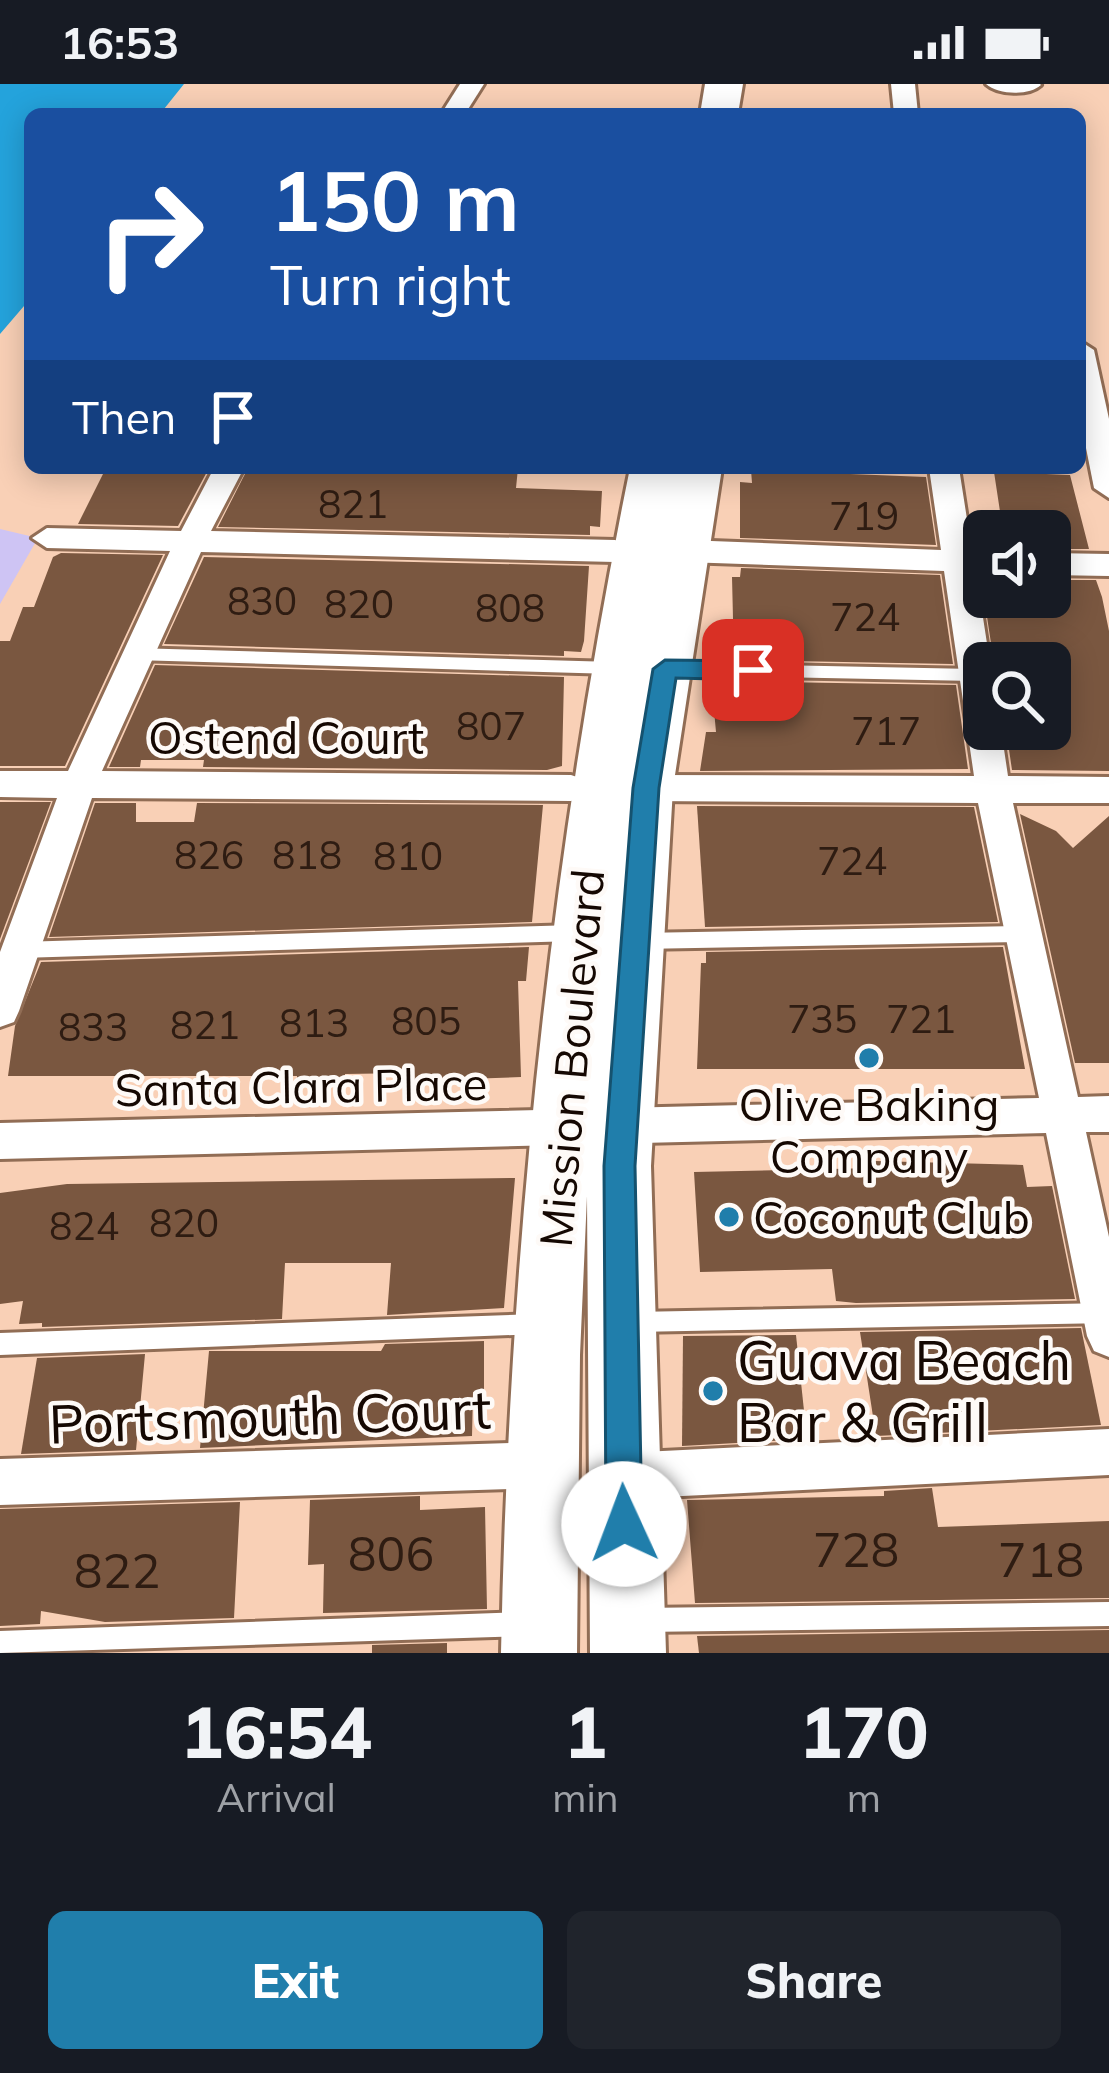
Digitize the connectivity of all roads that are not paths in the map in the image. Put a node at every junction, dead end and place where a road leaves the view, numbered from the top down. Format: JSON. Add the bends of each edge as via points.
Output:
{"nodes":[{"id":1,"x":998,"y":84,"type":"edge"},
{"id":2,"x":1029,"y":85,"type":"edge"},
{"id":3,"x":1086,"y":387,"type":"edge"},
{"id":4,"x":226,"y":474,"type":"edge"},
{"id":5,"x":653,"y":474,"type":"edge"},
{"id":6,"x":698,"y":474,"type":"edge"},
{"id":7,"x":946,"y":474,"type":"edge"},
{"id":8,"x":1109,"y":488,"type":"edge"},
{"id":9,"x":963,"y":534,"type":"edge"},
{"id":10,"x":47,"y":538,"type":"dead end"},
{"id":11,"x":189,"y":542,"type":"junction"},
{"id":12,"x":615,"y":550,"type":"dead end"},
{"id":13,"x":685,"y":551,"type":"junction"},
{"id":14,"x":963,"y":562,"type":"edge"},
{"id":15,"x":1071,"y":564,"type":"edge"},
{"id":16,"x":1109,"y":565,"type":"edge"},
{"id":17,"x":134,"y":654,"type":"junction"},
{"id":18,"x":642,"y":669,"type":"junction"},
{"id":19,"x":963,"y":675,"type":"edge"},
{"id":20,"x":986,"y":750,"type":"edge"},
{"id":21,"x":82,"y":783,"type":"junction"},
{"id":22,"x":0,"y":784,"type":"edge"},
{"id":23,"x":572,"y":788,"type":"dead end"},
{"id":24,"x":646,"y":788,"type":"junction"},
{"id":25,"x":992,"y":790,"type":"junction"},
{"id":26,"x":1109,"y":790,"type":"edge"},
{"id":27,"x":1021,"y":934,"type":"junction"},
{"id":28,"x":607,"y":937,"type":"junction"},
{"id":29,"x":18,"y":950,"type":"junction"},
{"id":30,"x":0,"y":1011,"type":"edge"},
{"id":31,"x":1109,"y":1114,"type":"edge"},
{"id":32,"x":1064,"y":1115,"type":"junction"},
{"id":33,"x":591,"y":1127,"type":"junction"},
{"id":34,"x":0,"y":1142,"type":"edge"},
{"id":35,"x":1107,"y":1321,"type":"edge"},
{"id":36,"x":584,"y":1323,"type":"junction"},
{"id":37,"x":0,"y":1344,"type":"edge"},
{"id":38,"x":1109,"y":1452,"type":"edge"},
{"id":39,"x":544,"y":1465,"type":"junction"},
{"id":40,"x":622,"y":1476,"type":"junction"},
{"id":41,"x":0,"y":1482,"type":"edge"},
{"id":42,"x":1109,"y":1614,"type":"edge"},
{"id":43,"x":628,"y":1636,"type":"edge"},
{"id":44,"x":539,"y":1638,"type":"edge"},
{"id":45,"x":0,"y":1643,"type":"edge"}],
"edges":[{"from":1,"to":2,"type":"street"},
{"from":3,"to":8,"type":"street"},
{"from":4,"to":11,"type":"street"},
{"from":5,"to":18,"type":"main road","name":"Mission Boulevard"},
{"from":6,"to":13,"type":"main road","name":"Mission Boulevard"},
{"from":7,"to":9,"type":"street"},
{"from":10,"to":11,"type":"street"},
{"from":11,"to":12,"type":"street"},
{"from":11,"to":17,"type":"street"},
{"from":13,"to":14,"type":"street"},
{"from":13,"to":18,"type":"main road","name":"Mission Boulevard"},
{"from":15,"to":16,"type":"street"},
{"from":17,"to":18,"type":"lane"},
{"from":17,"to":21,"type":"street"},
{"from":18,"to":19,"type":"lane"},
{"from":18,"to":24,"type":"main road","name":"Mission Boulevard"},
{"from":18,"to":28,"type":"main road","name":"Mission Boulevard","via":[[596,786]]},
{"from":20,"to":25,"type":"street"},
{"from":21,"to":22,"type":"street","name":"Ostend Court"},
{"from":21,"to":23,"type":"street","name":"Ostend Court"},
{"from":21,"to":29,"type":"street"},
{"from":24,"to":25,"type":"street"},
{"from":24,"to":28,"type":"main road","name":"Mission Boulevard"},
{"from":25,"to":26,"type":"street"},
{"from":25,"to":27,"type":"street"},
{"from":27,"to":28,"type":"lane"},
{"from":27,"to":32,"type":"street"},
{"from":28,"to":29,"type":"lane"},
{"from":28,"to":33,"type":"main road","name":"Mission Boulevard"},
{"from":29,"to":30,"type":"street"},
{"from":31,"to":32,"type":"street","name":"Santa Clara Place"},
{"from":32,"to":33,"type":"street","name":"Santa Clara Place"},
{"from":32,"to":35,"type":"street"},
{"from":33,"to":34,"type":"street","name":"Santa Clara Place"},
{"from":33,"to":36,"type":"main road","name":"Mission Boulevard"},
{"from":35,"to":36,"type":"lane"},
{"from":36,"to":37,"type":"lane"},
{"from":36,"to":39,"type":"main road","name":"Mission Boulevard"},
{"from":36,"to":40,"type":"main road","name":"Mission Boulevard"},
{"from":38,"to":40,"type":"street"},
{"from":39,"to":41,"type":"street","name":"Portsmouth Court"},
{"from":39,"to":44,"type":"main road","name":"Mission Boulevard"},
{"from":40,"to":43,"type":"main road","name":"Mission Boulevard"},
{"from":42,"to":43,"type":"lane"},
{"from":44,"to":45,"type":"lane"}]}
